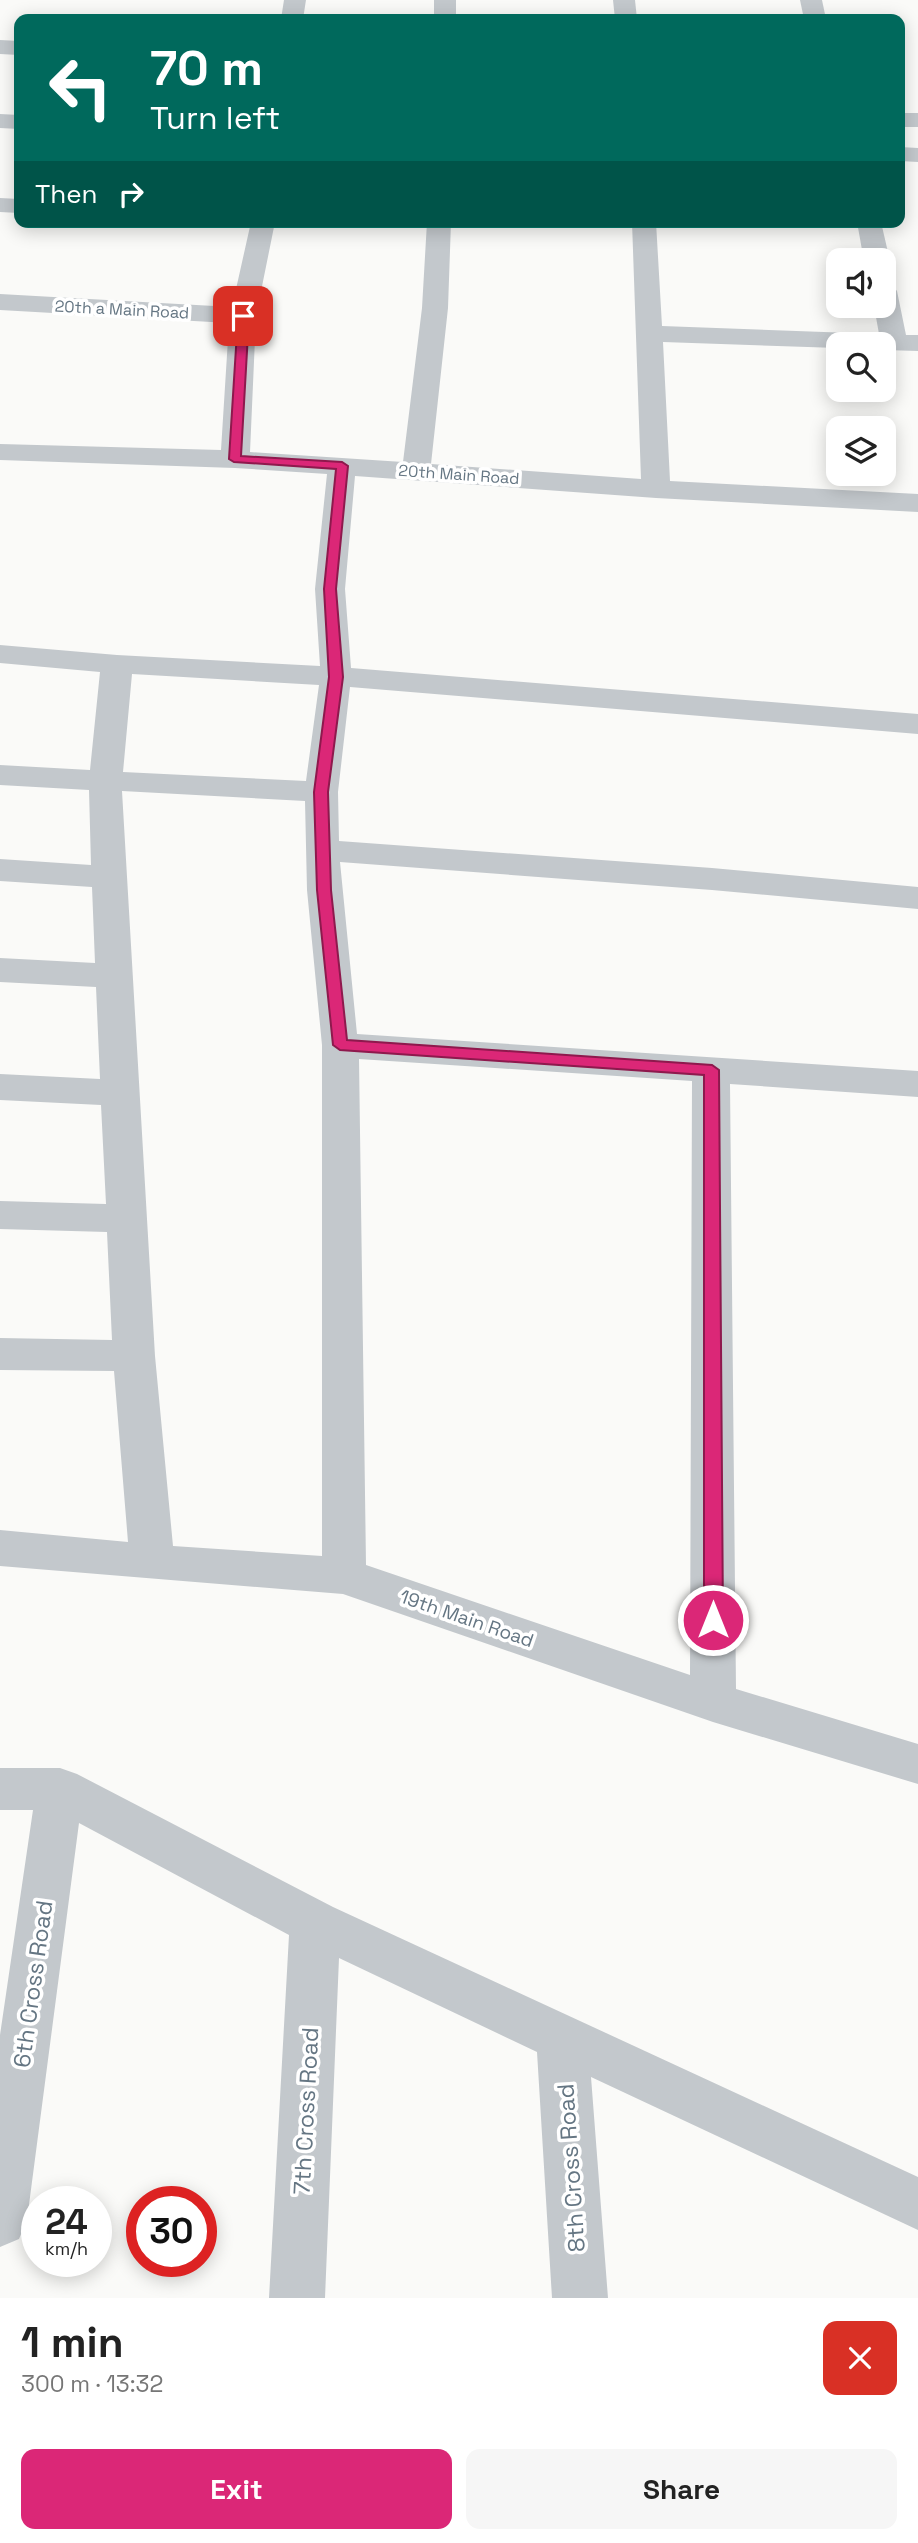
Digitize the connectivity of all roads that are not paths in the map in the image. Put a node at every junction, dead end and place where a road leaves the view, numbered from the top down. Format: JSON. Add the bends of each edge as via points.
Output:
{"nodes":[{"id":1,"x":262,"y":228,"type":"edge"},
{"id":2,"x":439,"y":228,"type":"edge"},
{"id":3,"x":644,"y":228,"type":"edge"},
{"id":4,"x":870,"y":228,"type":"edge"},
{"id":5,"x":874,"y":248,"type":"edge"},
{"id":6,"x":0,"y":302,"type":"edge"},
{"id":7,"x":243,"y":316,"type":"junction"},
{"id":8,"x":896,"y":318,"type":"edge"},
{"id":9,"x":649,"y":334,"type":"junction"},
{"id":10,"x":906,"y":342,"type":"edge"},
{"id":11,"x":0,"y":452,"type":"edge"},
{"id":12,"x":234,"y":459,"type":"junction"},
{"id":13,"x":342,"y":466,"type":"junction"},
{"id":14,"x":416,"y":470,"type":"junction"},
{"id":15,"x":656,"y":489,"type":"junction"},
{"id":16,"x":918,"y":503,"type":"edge"},
{"id":17,"x":0,"y":654,"type":"edge"},
{"id":18,"x":117,"y":664,"type":"junction"},
{"id":19,"x":336,"y":677,"type":"junction"},
{"id":20,"x":918,"y":724,"type":"edge"},
{"id":21,"x":0,"y":775,"type":"edge"},
{"id":22,"x":105,"y":782,"type":"junction"},
{"id":23,"x":321,"y":792,"type":"junction"},
{"id":24,"x":325,"y":850,"type":"junction"},
{"id":25,"x":0,"y":870,"type":"edge"},
{"id":26,"x":109,"y":877,"type":"junction"},
{"id":27,"x":918,"y":898,"type":"edge"},
{"id":28,"x":0,"y":970,"type":"edge"},
{"id":29,"x":113,"y":976,"type":"junction"},
{"id":30,"x":340,"y":1045,"type":"junction"},
{"id":31,"x":712,"y":1070,"type":"junction"},
{"id":32,"x":918,"y":1084,"type":"edge"},
{"id":33,"x":0,"y":1087,"type":"edge"},
{"id":34,"x":117,"y":1093,"type":"junction"},
{"id":35,"x":0,"y":1214,"type":"edge"},
{"id":36,"x":126,"y":1219,"type":"junction"},
{"id":37,"x":0,"y":1354,"type":"edge"},
{"id":38,"x":134,"y":1356,"type":"junction"},
{"id":39,"x":0,"y":1548,"type":"edge"},
{"id":40,"x":152,"y":1562,"type":"junction"},
{"id":41,"x":344,"y":1576,"type":"junction"},
{"id":42,"x":713,"y":1702,"type":"junction"},
{"id":43,"x":918,"y":1765,"type":"edge"},
{"id":44,"x":0,"y":1789,"type":"edge"},
{"id":45,"x":60,"y":1789,"type":"junction"},
{"id":46,"x":315,"y":1923,"type":"junction"},
{"id":47,"x":562,"y":2039,"type":"junction"},
{"id":48,"x":918,"y":2206,"type":"edge"},
{"id":49,"x":0,"y":2220,"type":"edge"},
{"id":50,"x":297,"y":2298,"type":"edge"},
{"id":51,"x":580,"y":2298,"type":"edge"}],
"edges":[{"from":1,"to":7,"type":"street"},
{"from":2,"to":14,"type":"street","via":[[435,308]]},
{"from":3,"to":9,"type":"street"},
{"from":4,"to":5,"type":"street"},
{"from":6,"to":7,"type":"street","name":"20th a Main Road"},
{"from":7,"to":12,"type":"street"},
{"from":8,"to":10,"type":"street"},
{"from":9,"to":10,"type":"street"},
{"from":9,"to":15,"type":"street"},
{"from":11,"to":12,"type":"street","name":"20th Main Road"},
{"from":12,"to":13,"type":"street","name":"20th Main Road"},
{"from":13,"to":14,"type":"street","name":"20th Main Road"},
{"from":13,"to":19,"type":"street","via":[[330,589]]},
{"from":14,"to":15,"type":"street","name":"20th Main Road"},
{"from":15,"to":16,"type":"street","name":"20th Main Road"},
{"from":17,"to":18,"type":"street"},
{"from":18,"to":19,"type":"street"},
{"from":18,"to":22,"type":"street"},
{"from":19,"to":20,"type":"street"},
{"from":19,"to":23,"type":"street"},
{"from":21,"to":22,"type":"street"},
{"from":22,"to":23,"type":"street"},
{"from":22,"to":26,"type":"street"},
{"from":23,"to":24,"type":"street"},
{"from":24,"to":27,"type":"street"},
{"from":24,"to":30,"type":"street","via":[[324,890]]},
{"from":25,"to":26,"type":"street"},
{"from":26,"to":29,"type":"street"},
{"from":28,"to":29,"type":"street"},
{"from":29,"to":34,"type":"street"},
{"from":30,"to":31,"type":"street"},
{"from":30,"to":41,"type":"street"},
{"from":31,"to":32,"type":"street"},
{"from":31,"to":42,"type":"street"},
{"from":33,"to":34,"type":"street"},
{"from":34,"to":36,"type":"street"},
{"from":35,"to":36,"type":"street"},
{"from":36,"to":38,"type":"street"},
{"from":37,"to":38,"type":"street"},
{"from":38,"to":40,"type":"street"},
{"from":39,"to":40,"type":"street","name":"19th Main Road"},
{"from":40,"to":41,"type":"street","name":"19th Main Road"},
{"from":41,"to":42,"type":"street","name":"19th Main Road"},
{"from":42,"to":43,"type":"street","name":"19th Main Road"},
{"from":44,"to":45,"type":"street"},
{"from":45,"to":46,"type":"street"},
{"from":45,"to":49,"type":"street","name":"6th Cross Road"},
{"from":46,"to":47,"type":"street"},
{"from":46,"to":50,"type":"street","name":"7th Cross Road"},
{"from":47,"to":48,"type":"street"},
{"from":47,"to":51,"type":"street","name":"8th Cross Road"}]}
